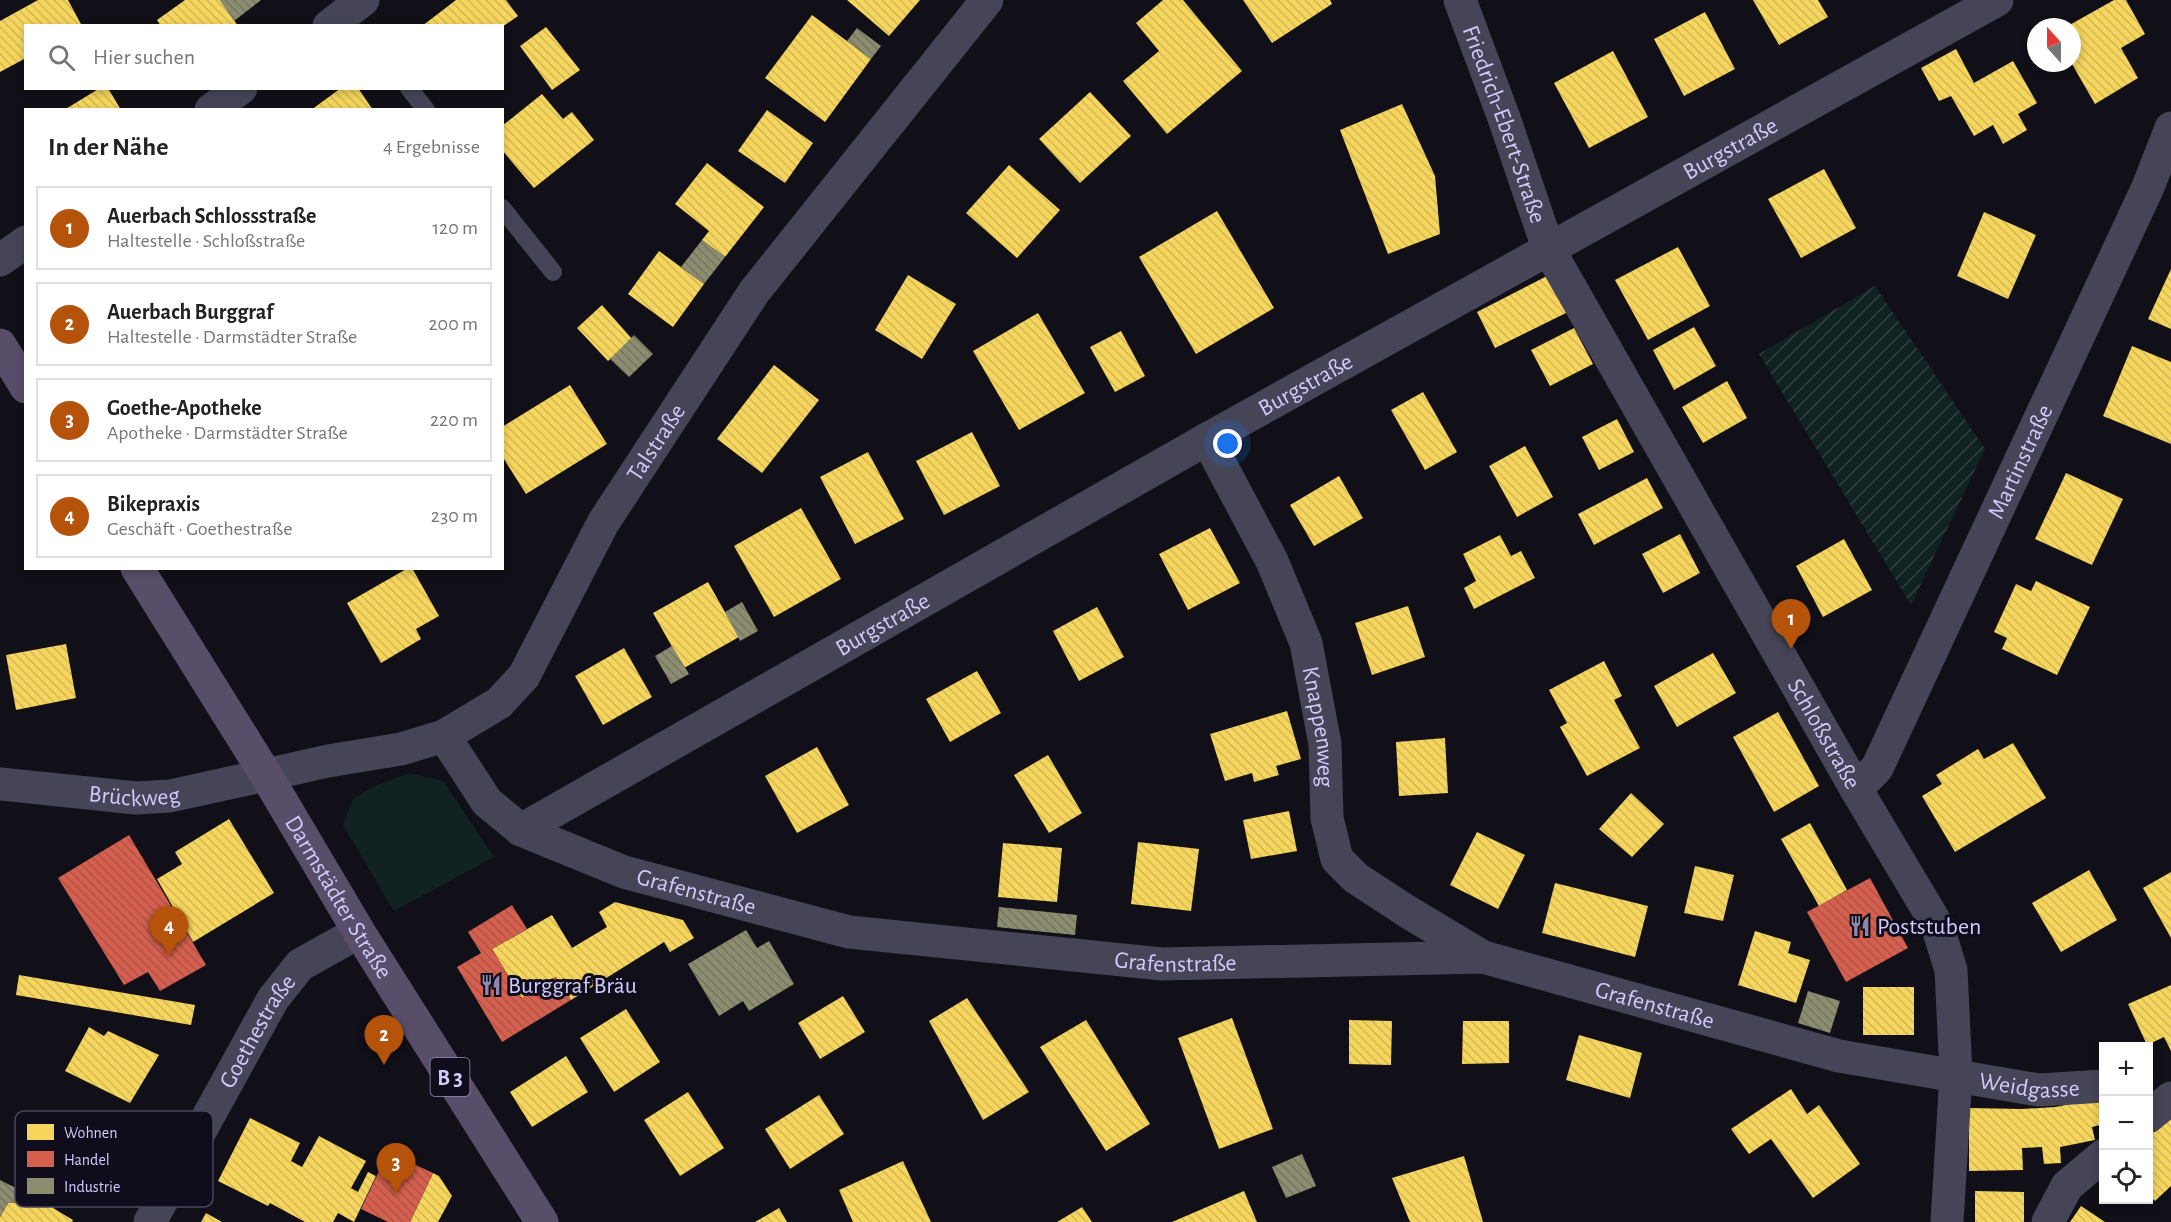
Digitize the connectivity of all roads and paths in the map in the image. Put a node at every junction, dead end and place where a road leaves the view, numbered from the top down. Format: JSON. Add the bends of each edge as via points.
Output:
{"nodes":[{"id":1,"x":987,"y":0,"type":"edge"},
{"id":2,"x":1460,"y":0,"type":"edge"},
{"id":3,"x":1997,"y":0,"type":"edge"},
{"id":4,"x":237,"y":90,"type":"edge"},
{"id":5,"x":411,"y":90,"type":"edge"},
{"id":6,"x":214,"y":108,"type":"edge"},
{"id":7,"x":424,"y":108,"type":"edge"},
{"id":8,"x":2171,"y":128,"type":"edge"},
{"id":9,"x":2159,"y":193,"type":"edge"},
{"id":10,"x":504,"y":211,"type":"edge"},
{"id":11,"x":24,"y":243,"type":"edge"},
{"id":12,"x":1548,"y":248,"type":"junction"},
{"id":13,"x":0,"y":260,"type":"edge"},
{"id":14,"x":553,"y":272,"type":"dead end"},
{"id":15,"x":1207,"y":440,"type":"junction"},
{"id":16,"x":138,"y":570,"type":"edge"},
{"id":17,"x":444,"y":736,"type":"junction"},
{"id":18,"x":266,"y":775,"type":"junction"},
{"id":19,"x":0,"y":784,"type":"edge"},
{"id":20,"x":1856,"y":789,"type":"junction"},
{"id":21,"x":521,"y":830,"type":"junction"},
{"id":22,"x":359,"y":932,"type":"junction"},
{"id":23,"x":1483,"y":957,"type":"junction"},
{"id":24,"x":1956,"y":1074,"type":"junction"},
{"id":25,"x":2171,"y":1083,"type":"edge"},
{"id":26,"x":2153,"y":1084,"type":"edge"},
{"id":27,"x":2099,"y":1086,"type":"edge"},
{"id":28,"x":2171,"y":1098,"type":"edge"},
{"id":29,"x":211,"y":1111,"type":"edge"},
{"id":30,"x":2153,"y":1113,"type":"edge"},
{"id":31,"x":2099,"y":1158,"type":"edge"},
{"id":32,"x":158,"y":1207,"type":"edge"},
{"id":33,"x":150,"y":1222,"type":"edge"},
{"id":34,"x":542,"y":1222,"type":"edge"},
{"id":35,"x":1947,"y":1222,"type":"edge"},
{"id":36,"x":2048,"y":1222,"type":"edge"}],
"edges":[{"from":1,"to":17,"type":"street","name":"Talstraße","via":[[754,292],[603,523],[524,676],[499,703]]},
{"from":2,"to":12,"type":"street","name":"Friedrich-Ebert-Straße"},
{"from":3,"to":12,"type":"street","name":"Burgstraße"},
{"from":4,"to":6,"type":"street"},
{"from":5,"to":7,"type":"lane"},
{"from":8,"to":9,"type":"street","name":"Martinstraße"},
{"from":9,"to":20,"type":"street","name":"Martinstraße","via":[[1877,768]]},
{"from":10,"to":14,"type":"lane"},
{"from":11,"to":13,"type":"street"},
{"from":12,"to":15,"type":"street","name":"Burgstraße"},
{"from":12,"to":20,"type":"street","name":"Schloßstraße"},
{"from":15,"to":21,"type":"street","name":"Burgstraße"},
{"from":15,"to":23,"type":"street","name":"Knappenweg","via":[[1272,561],[1306,643],[1325,744],[1327,818],[1337,859],[1356,878]]},
{"from":16,"to":18,"type":"main road","name":"Darmstädter Straße","number":"B 3"},
{"from":17,"to":18,"type":"street","name":"Talstraße","via":[[401,749]]},
{"from":17,"to":21,"type":"street","name":"Grafenstraße","via":[[488,802]]},
{"from":18,"to":19,"type":"street","name":"Brückweg","via":[[170,796],[136,798]]},
{"from":18,"to":22,"type":"main road","name":"Darmstädter Straße","number":"B 3"},
{"from":20,"to":24,"type":"street","name":"Schloßstraße","via":[[1937,925],[1951,970]]},
{"from":21,"to":23,"type":"street","name":"Grafenstraße","via":[[624,872],[849,932],[1162,964]]},
{"from":22,"to":29,"type":"street","name":"Goethestraße","via":[[300,965],[273,999]]},
{"from":22,"to":34,"type":"main road","name":"Darmstädter Straße","number":"B 3"},
{"from":23,"to":24,"type":"street","name":"Grafenstraße","via":[[1839,1056]]},
{"from":24,"to":27,"type":"street","name":"Weidgasse","via":[[2039,1090]]},
{"from":24,"to":35,"type":"street","name":"Schloßstraße"},
{"from":25,"to":26,"type":"street"},
{"from":28,"to":30,"type":"street"},
{"from":31,"to":36,"type":"street","via":[[2067,1186]]},
{"from":32,"to":33,"type":"street","name":"Goethestraße"}]}
